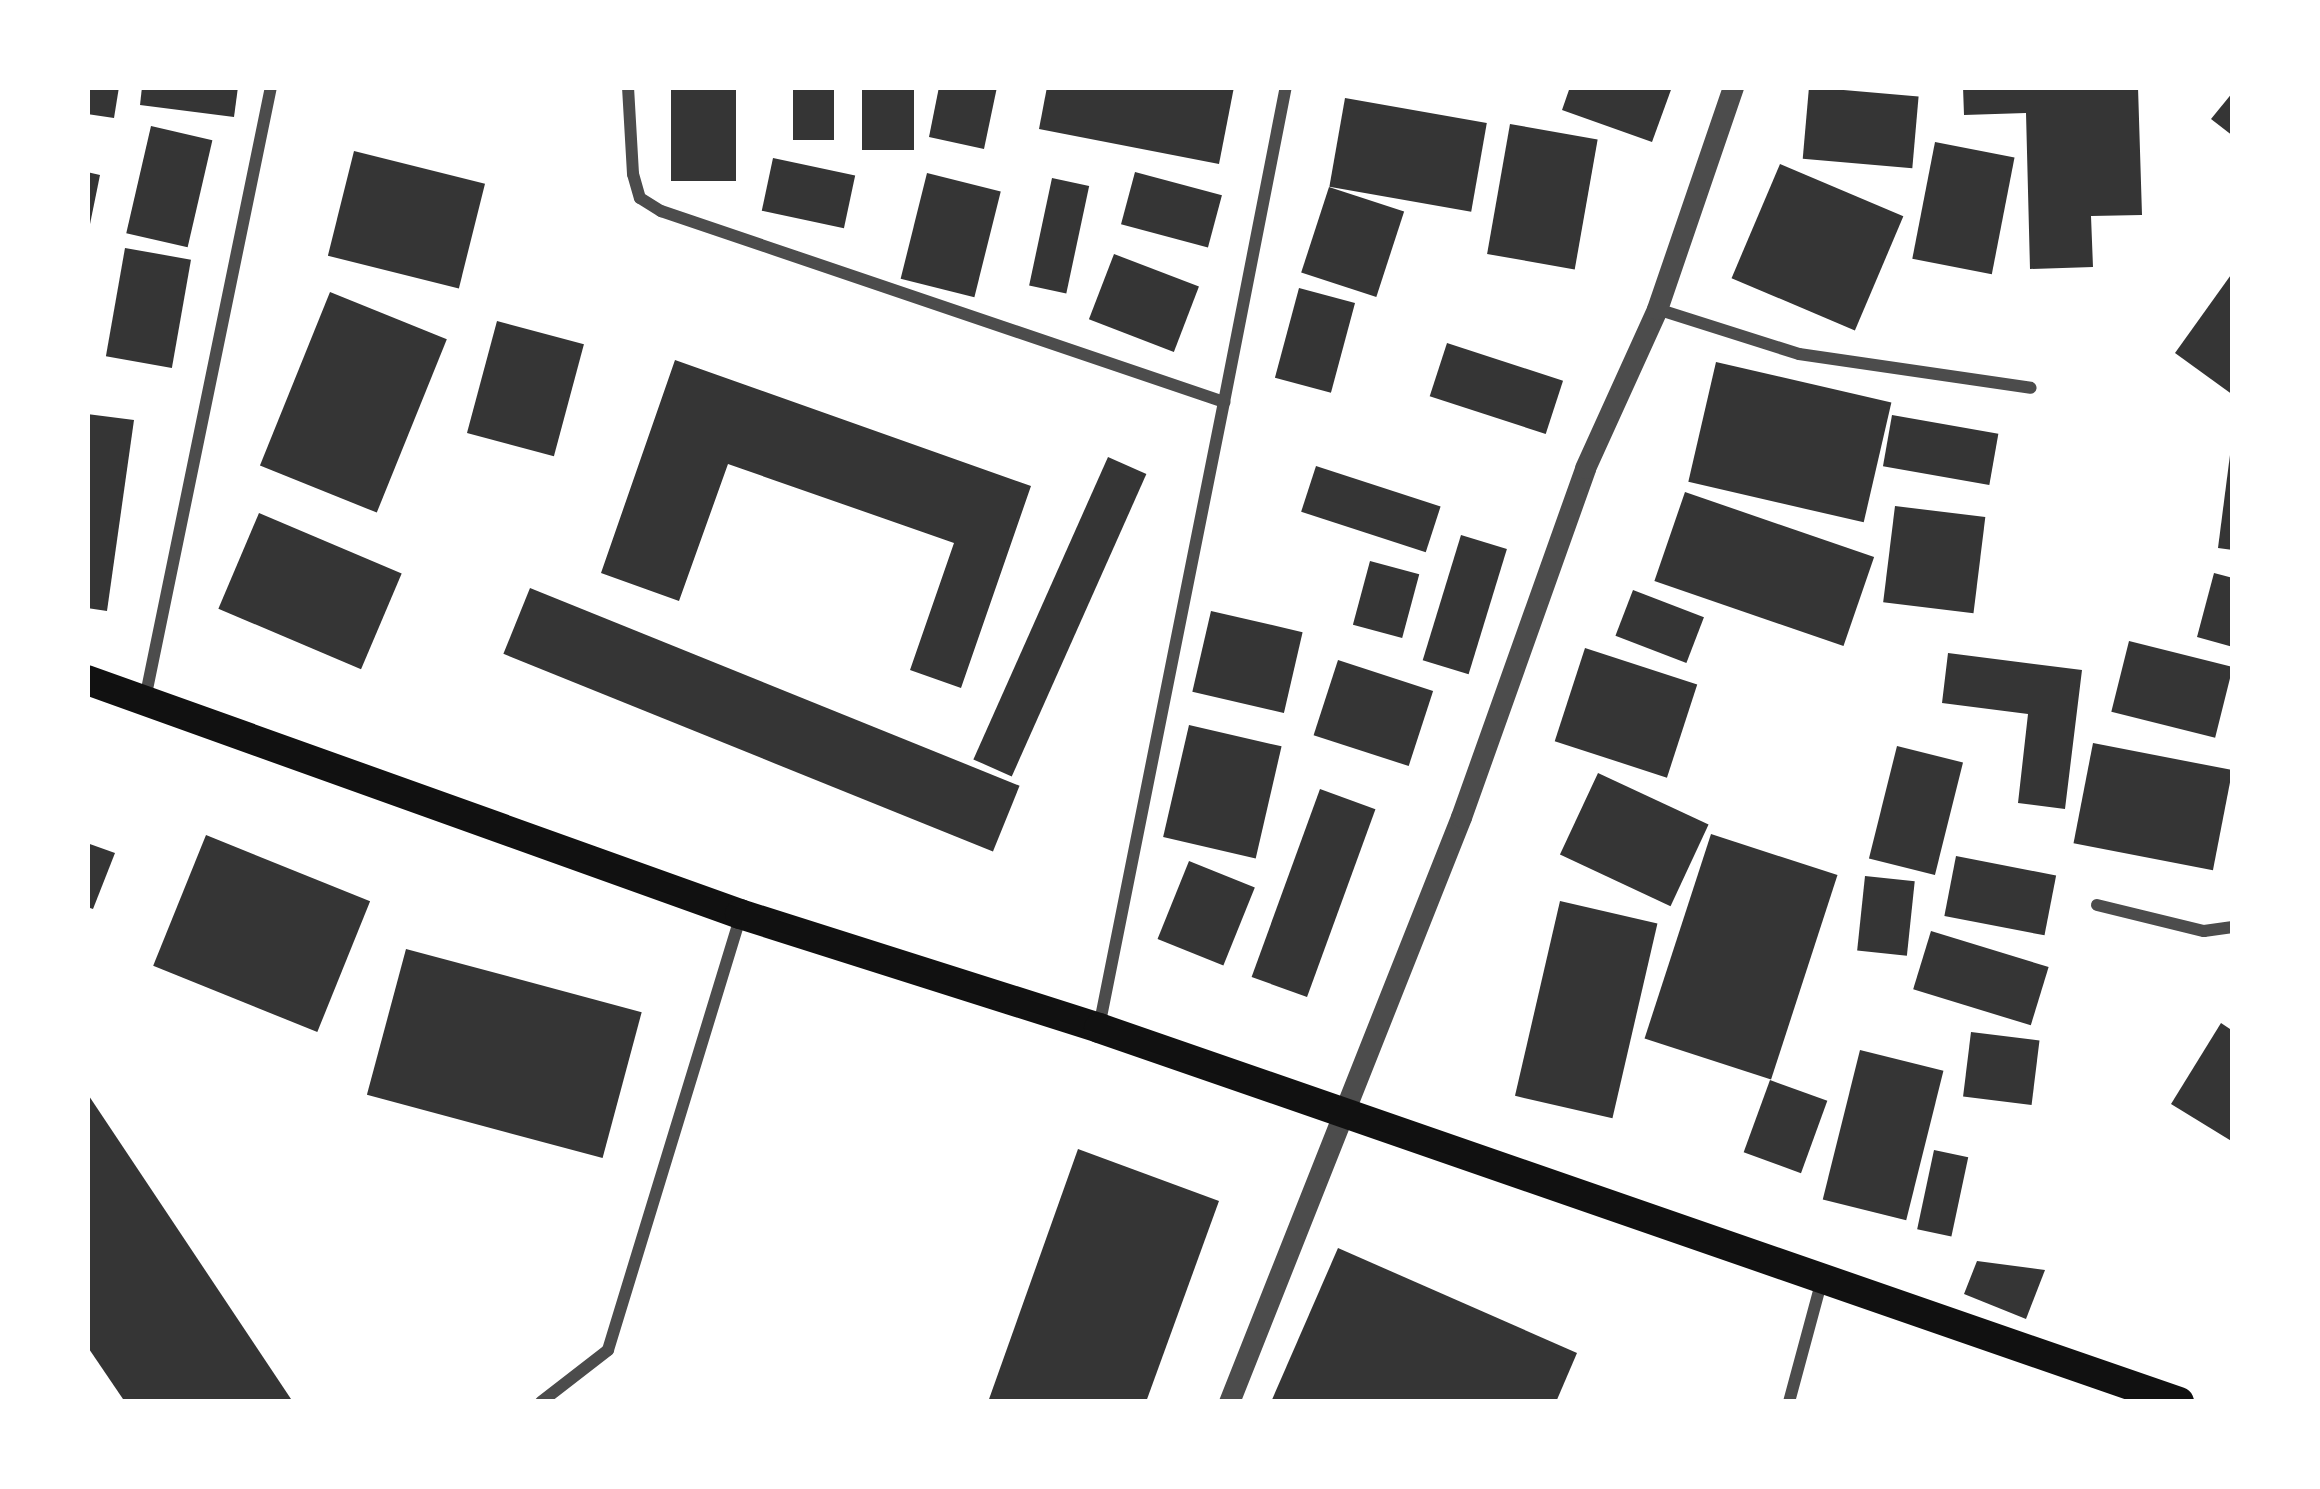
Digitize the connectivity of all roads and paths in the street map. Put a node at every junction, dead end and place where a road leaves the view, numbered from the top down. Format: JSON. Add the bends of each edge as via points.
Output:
{"nodes":[{"id":1,"x":271,"y":87,"type":"edge"},
{"id":2,"x":628,"y":87,"type":"edge"},
{"id":3,"x":1286,"y":87,"type":"edge"},
{"id":4,"x":1733,"y":87,"type":"edge"},
{"id":5,"x":1657,"y":309,"type":"junction"},
{"id":6,"x":2031,"y":388,"type":"dead end"},
{"id":7,"x":1224,"y":402,"type":"junction"},
{"id":8,"x":87,"y":680,"type":"edge"},
{"id":9,"x":145,"y":700,"type":"junction"},
{"id":10,"x":2097,"y":905,"type":"dead end"},
{"id":11,"x":740,"y":914,"type":"junction"},
{"id":12,"x":2233,"y":927,"type":"edge"},
{"id":13,"x":1099,"y":1028,"type":"junction"},
{"id":14,"x":1340,"y":1111,"type":"junction"},
{"id":15,"x":1822,"y":1281,"type":"junction"},
{"id":16,"x":541,"y":1402,"type":"edge"},
{"id":17,"x":1228,"y":1402,"type":"edge"},
{"id":18,"x":1789,"y":1402,"type":"edge"},
{"id":19,"x":2179,"y":1402,"type":"edge"}],
"edges":[{"from":1,"to":9,"type":"street"},
{"from":2,"to":7,"type":"street","via":[[633,174],[640,198],[661,211]]},
{"from":3,"to":7,"type":"street"},
{"from":4,"to":5,"type":"street"},
{"from":5,"to":6,"type":"street","via":[[1799,354]]},
{"from":5,"to":14,"type":"street","via":[[1586,468],[1461,817]]},
{"from":7,"to":13,"type":"street"},
{"from":8,"to":9,"type":"main road"},
{"from":9,"to":11,"type":"main road"},
{"from":10,"to":12,"type":"street","via":[[2204,931]]},
{"from":11,"to":13,"type":"main road"},
{"from":11,"to":16,"type":"street","via":[[608,1350]]},
{"from":13,"to":14,"type":"main road"},
{"from":14,"to":15,"type":"main road"},
{"from":14,"to":17,"type":"street"},
{"from":15,"to":18,"type":"street"},
{"from":15,"to":19,"type":"main road"}]}
